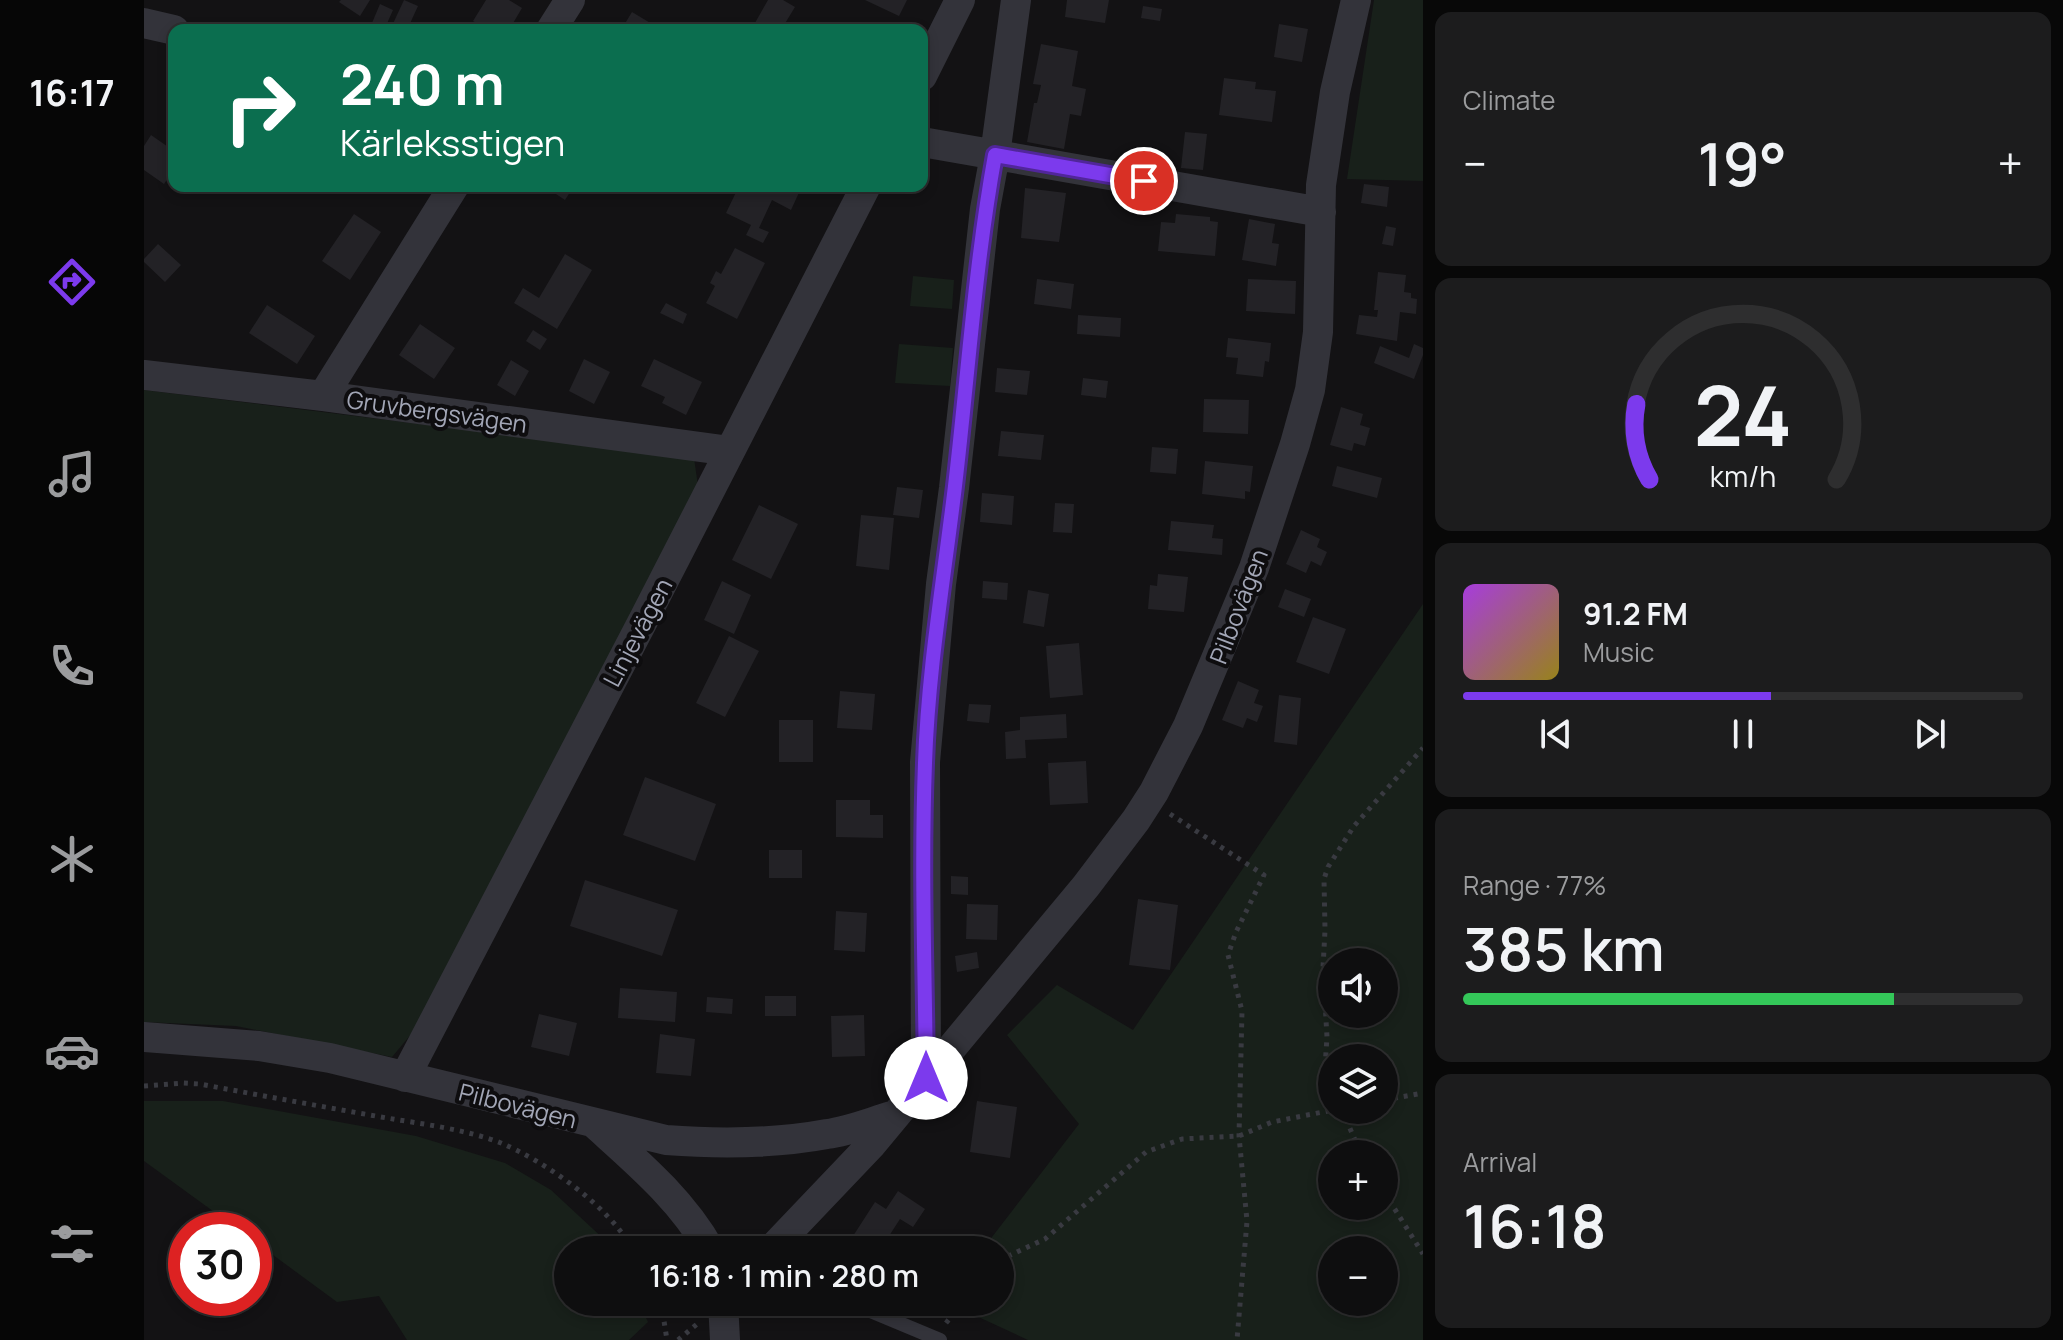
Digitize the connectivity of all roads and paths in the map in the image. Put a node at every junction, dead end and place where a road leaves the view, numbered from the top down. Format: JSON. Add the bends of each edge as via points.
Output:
{"nodes":[{"id":1,"x":570,"y":0,"type":"edge"},
{"id":2,"x":960,"y":0,"type":"edge"},
{"id":3,"x":1016,"y":0,"type":"edge"},
{"id":4,"x":1356,"y":0,"type":"edge"},
{"id":5,"x":144,"y":23,"type":"edge"},
{"id":6,"x":555,"y":24,"type":"edge"},
{"id":7,"x":168,"y":29,"type":"edge"},
{"id":8,"x":928,"y":64,"type":"edge"},
{"id":9,"x":928,"y":143,"type":"edge"},
{"id":10,"x":995,"y":155,"type":"junction"},
{"id":11,"x":450,"y":192,"type":"edge"},
{"id":12,"x":863,"y":192,"type":"edge"},
{"id":13,"x":1321,"y":212,"type":"junction"},
{"id":14,"x":144,"y":375,"type":"edge"},
{"id":15,"x":323,"y":396,"type":"junction"},
{"id":16,"x":730,"y":451,"type":"junction"},
{"id":17,"x":1423,"y":748,"type":"edge"},
{"id":18,"x":1149,"y":800,"type":"junction"},
{"id":19,"x":144,"y":1037,"type":"edge"},
{"id":20,"x":1327,"y":1044,"type":"edge"},
{"id":21,"x":405,"y":1077,"type":"junction"},
{"id":22,"x":926,"y":1078,"type":"junction"},
{"id":23,"x":144,"y":1086,"type":"edge"},
{"id":24,"x":1423,"y":1093,"type":"edge"},
{"id":25,"x":1398,"y":1097,"type":"edge"},
{"id":26,"x":1318,"y":1113,"type":"edge"},
{"id":27,"x":892,"y":1116,"type":"junction"},
{"id":28,"x":595,"y":1124,"type":"junction"},
{"id":29,"x":1239,"y":1136,"type":"junction"},
{"id":30,"x":1398,"y":1214,"type":"edge"},
{"id":31,"x":622,"y":1236,"type":"edge"},
{"id":32,"x":702,"y":1236,"type":"edge"},
{"id":33,"x":784,"y":1236,"type":"edge"},
{"id":34,"x":1014,"y":1253,"type":"edge"},
{"id":35,"x":1423,"y":1254,"type":"edge"},
{"id":36,"x":663,"y":1316,"type":"edge"},
{"id":37,"x":883,"y":1316,"type":"edge"},
{"id":38,"x":667,"y":1340,"type":"edge"},
{"id":39,"x":940,"y":1340,"type":"edge"},
{"id":40,"x":1237,"y":1340,"type":"edge"}],
"edges":[{"from":1,"to":6,"type":"street"},
{"from":2,"to":8,"type":"street"},
{"from":3,"to":10,"type":"street"},
{"from":4,"to":13,"type":"street","name":"Pilbovägen","via":[[1335,92]]},
{"from":5,"to":7,"type":"street"},
{"from":9,"to":10,"type":"street"},
{"from":10,"to":13,"type":"street"},
{"from":10,"to":22,"type":"street","via":[[927,737]]},
{"from":11,"to":15,"type":"street"},
{"from":12,"to":16,"type":"street","name":"Linjevägen"},
{"from":13,"to":18,"type":"street","name":"Pilbovägen","via":[[1316,349],[1295,444],[1215,666]]},
{"from":14,"to":15,"type":"street","name":"Gruvbergsvägen"},
{"from":15,"to":16,"type":"street","name":"Gruvbergsvägen"},
{"from":16,"to":21,"type":"street","name":"Linjevägen"},
{"from":17,"to":20,"type":"path","via":[[1354,826],[1324,879]]},
{"from":18,"to":22,"type":"street","name":"Pilbovägen","via":[[1086,886]]},
{"from":18,"to":29,"type":"path","via":[[1264,875],[1228,955],[1242,1011]]},
{"from":19,"to":21,"type":"street","name":"Pilbovägen","via":[[259,1046]]},
{"from":21,"to":28,"type":"street","name":"Pilbovägen"},
{"from":22,"to":27,"type":"street","name":"Pilbovägen"},
{"from":23,"to":31,"type":"path","via":[[200,1084],[500,1143],[592,1201]]},
{"from":24,"to":25,"type":"path"},
{"from":26,"to":29,"type":"path","via":[[1272,1122]]},
{"from":27,"to":28,"type":"street","name":"Pilbovägen","via":[[829,1134],[709,1143],[666,1140]]},
{"from":27,"to":33,"type":"street","name":"Pilbovägen"},
{"from":28,"to":32,"type":"street","via":[[668,1192]]},
{"from":29,"to":34,"type":"path","via":[[1182,1139],[1146,1152],[1045,1239]]},
{"from":29,"to":40,"type":"path","via":[[1247,1221]]},
{"from":30,"to":35,"type":"path"},
{"from":36,"to":38,"type":"path"},
{"from":37,"to":39,"type":"lane"}]}
